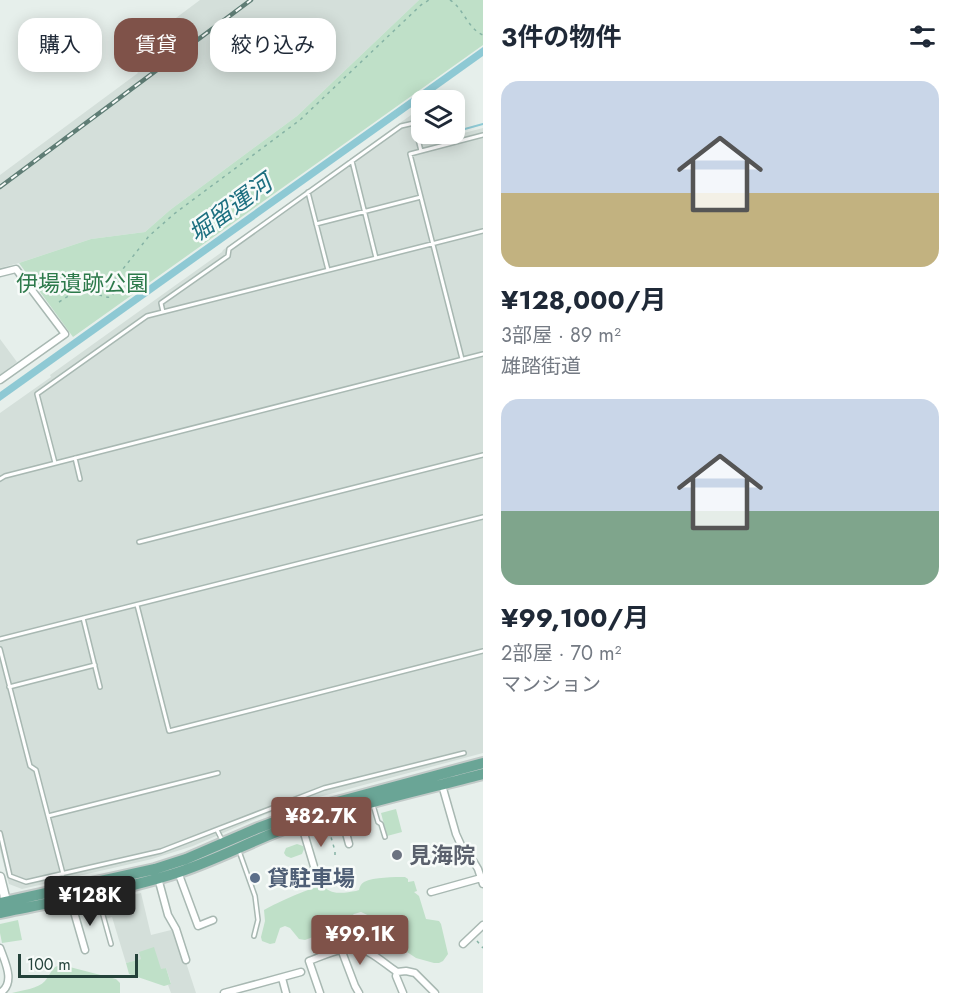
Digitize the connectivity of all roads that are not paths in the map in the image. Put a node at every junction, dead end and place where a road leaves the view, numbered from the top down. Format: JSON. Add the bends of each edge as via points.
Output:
{"nodes":[{"id":1,"x":483,"y":135,"type":"edge"},
{"id":2,"x":421,"y":151,"type":"junction"},
{"id":3,"x":352,"y":161,"type":"junction"},
{"id":4,"x":308,"y":192,"type":"junction"},
{"id":5,"x":421,"y":198,"type":"junction"},
{"id":6,"x":365,"y":212,"type":"junction"},
{"id":7,"x":316,"y":224,"type":"junction"},
{"id":8,"x":483,"y":231,"type":"edge"},
{"id":9,"x":433,"y":243,"type":"junction"},
{"id":10,"x":376,"y":258,"type":"junction"},
{"id":11,"x":328,"y":270,"type":"junction"},
{"id":12,"x":0,"y":273,"type":"edge"},
{"id":13,"x":163,"y":312,"type":"junction"},
{"id":14,"x":483,"y":354,"type":"edge"},
{"id":15,"x":462,"y":359,"type":"junction"},
{"id":16,"x":0,"y":381,"type":"edge"},
{"id":17,"x":483,"y":455,"type":"edge"},
{"id":18,"x":75,"y":458,"type":"junction"},
{"id":19,"x":55,"y":463,"type":"junction"},
{"id":20,"x":0,"y":479,"type":"edge"},
{"id":21,"x":80,"y":479,"type":"dead end"},
{"id":22,"x":483,"y":516,"type":"edge"},
{"id":23,"x":139,"y":542,"type":"dead end"},
{"id":24,"x":137,"y":605,"type":"junction"},
{"id":25,"x":83,"y":618,"type":"junction"},
{"id":26,"x":0,"y":639,"type":"edge"},
{"id":27,"x":0,"y":649,"type":"edge"},
{"id":28,"x":483,"y":651,"type":"edge"},
{"id":29,"x":95,"y":665,"type":"junction"},
{"id":30,"x":9,"y":687,"type":"junction"},
{"id":31,"x":100,"y":687,"type":"dead end"},
{"id":32,"x":464,"y":753,"type":"dead end"},
{"id":33,"x":483,"y":763,"type":"edge"},
{"id":34,"x":218,"y":773,"type":"dead end"},
{"id":35,"x":483,"y":774,"type":"edge"},
{"id":36,"x":442,"y":785,"type":"junction"},
{"id":37,"x":373,"y":803,"type":"junction"},
{"id":38,"x":340,"y":811,"type":"junction"},
{"id":39,"x":48,"y":816,"type":"junction"},
{"id":40,"x":301,"y":823,"type":"junction"},
{"id":41,"x":217,"y":830,"type":"junction"},
{"id":42,"x":0,"y":833,"type":"edge"},
{"id":43,"x":385,"y":837,"type":"dead end"},
{"id":44,"x":223,"y":843,"type":"junction"},
{"id":45,"x":349,"y":844,"type":"dead end"},
{"id":46,"x":238,"y":848,"type":"junction"},
{"id":47,"x":315,"y":870,"type":"dead end"},
{"id":48,"x":178,"y":872,"type":"junction"},
{"id":49,"x":63,"y":874,"type":"junction"},
{"id":50,"x":0,"y":877,"type":"edge"},
{"id":51,"x":158,"y":878,"type":"junction"},
{"id":52,"x":482,"y":881,"type":"edge"},
{"id":53,"x":96,"y":892,"type":"junction"},
{"id":54,"x":431,"y":892,"type":"dead end"},
{"id":55,"x":70,"y":898,"type":"junction"},
{"id":56,"x":3,"y":907,"type":"edge"},
{"id":57,"x":213,"y":920,"type":"dead end"},
{"id":58,"x":483,"y":925,"type":"edge"},
{"id":59,"x":254,"y":936,"type":"dead end"},
{"id":60,"x":111,"y":944,"type":"dead end"},
{"id":61,"x":463,"y":944,"type":"dead end"},
{"id":62,"x":0,"y":948,"type":"edge"},
{"id":63,"x":85,"y":950,"type":"dead end"},
{"id":64,"x":341,"y":950,"type":"junction"},
{"id":65,"x":186,"y":960,"type":"dead end"},
{"id":66,"x":301,"y":972,"type":"dead end"},
{"id":67,"x":398,"y":972,"type":"junction"},
{"id":68,"x":282,"y":978,"type":"junction"},
{"id":69,"x":0,"y":993,"type":"edge"},
{"id":70,"x":227,"y":993,"type":"edge"},
{"id":71,"x":286,"y":993,"type":"edge"},
{"id":72,"x":320,"y":993,"type":"edge"},
{"id":73,"x":359,"y":993,"type":"edge"},
{"id":74,"x":403,"y":993,"type":"edge"},
{"id":75,"x":435,"y":993,"type":"edge"}],
"edges":[{"from":1,"to":2,"type":"lane"},
{"from":2,"to":3,"type":"lane","via":[[414,123],[401,126]]},
{"from":2,"to":5,"type":"lane","via":[[410,154]]},
{"from":3,"to":4,"type":"lane"},
{"from":3,"to":6,"type":"lane"},
{"from":4,"to":7,"type":"lane"},
{"from":4,"to":13,"type":"lane","via":[[161,303]]},
{"from":5,"to":6,"type":"lane"},
{"from":5,"to":9,"type":"lane"},
{"from":6,"to":7,"type":"lane"},
{"from":6,"to":10,"type":"lane"},
{"from":7,"to":11,"type":"lane"},
{"from":8,"to":9,"type":"lane"},
{"from":9,"to":10,"type":"lane"},
{"from":9,"to":15,"type":"lane"},
{"from":10,"to":11,"type":"lane"},
{"from":11,"to":13,"type":"lane"},
{"from":12,"to":16,"type":"street","via":[[16,269],[65,334]]},
{"from":13,"to":19,"type":"lane","via":[[147,316],[37,394]]},
{"from":14,"to":15,"type":"lane"},
{"from":15,"to":18,"type":"lane"},
{"from":17,"to":23,"type":"lane"},
{"from":18,"to":19,"type":"lane"},
{"from":18,"to":21,"type":"lane"},
{"from":19,"to":20,"type":"lane"},
{"from":22,"to":24,"type":"lane"},
{"from":24,"to":25,"type":"lane"},
{"from":24,"to":28,"type":"lane","via":[[169,731]]},
{"from":25,"to":26,"type":"lane"},
{"from":25,"to":29,"type":"lane"},
{"from":27,"to":30,"type":"lane"},
{"from":29,"to":30,"type":"lane"},
{"from":29,"to":31,"type":"lane"},
{"from":30,"to":39,"type":"lane"},
{"from":32,"to":41,"type":"lane","via":[[324,788]]},
{"from":33,"to":44,"type":"main road","via":[[307,810]]},
{"from":34,"to":39,"type":"lane"},
{"from":35,"to":36,"type":"main road"},
{"from":36,"to":37,"type":"main road"},
{"from":36,"to":52,"type":"street","via":[[456,834]]},
{"from":37,"to":38,"type":"main road"},
{"from":37,"to":43,"type":"lane"},
{"from":38,"to":40,"type":"main road"},
{"from":38,"to":45,"type":"street"},
{"from":39,"to":49,"type":"lane"},
{"from":40,"to":46,"type":"main road"},
{"from":40,"to":47,"type":"street"},
{"from":41,"to":44,"type":"lane"},
{"from":41,"to":49,"type":"lane","via":[[161,851]]},
{"from":42,"to":49,"type":"lane","via":[[10,876],[26,882]]},
{"from":44,"to":56,"type":"main road","via":[[155,869]]},
{"from":46,"to":48,"type":"main road"},
{"from":46,"to":59,"type":"lane","via":[[255,896],[258,920]]},
{"from":48,"to":51,"type":"main road"},
{"from":48,"to":57,"type":"street","via":[[198,926]]},
{"from":50,"to":56,"type":"street"},
{"from":51,"to":53,"type":"main road"},
{"from":51,"to":65,"type":"street"},
{"from":52,"to":54,"type":"street"},
{"from":53,"to":55,"type":"main road"},
{"from":53,"to":60,"type":"lane"},
{"from":55,"to":56,"type":"main road"},
{"from":55,"to":63,"type":"street"},
{"from":58,"to":61,"type":"street"},
{"from":62,"to":69,"type":"street","via":[[9,980]]},
{"from":64,"to":67,"type":"street","via":[[369,952]]},
{"from":64,"to":72,"type":"street","via":[[309,961]]},
{"from":64,"to":73,"type":"street"},
{"from":66,"to":68,"type":"street"},
{"from":67,"to":74,"type":"street"},
{"from":67,"to":75,"type":"street","via":[[415,973]]},
{"from":68,"to":70,"type":"street"},
{"from":68,"to":71,"type":"street"}]}
